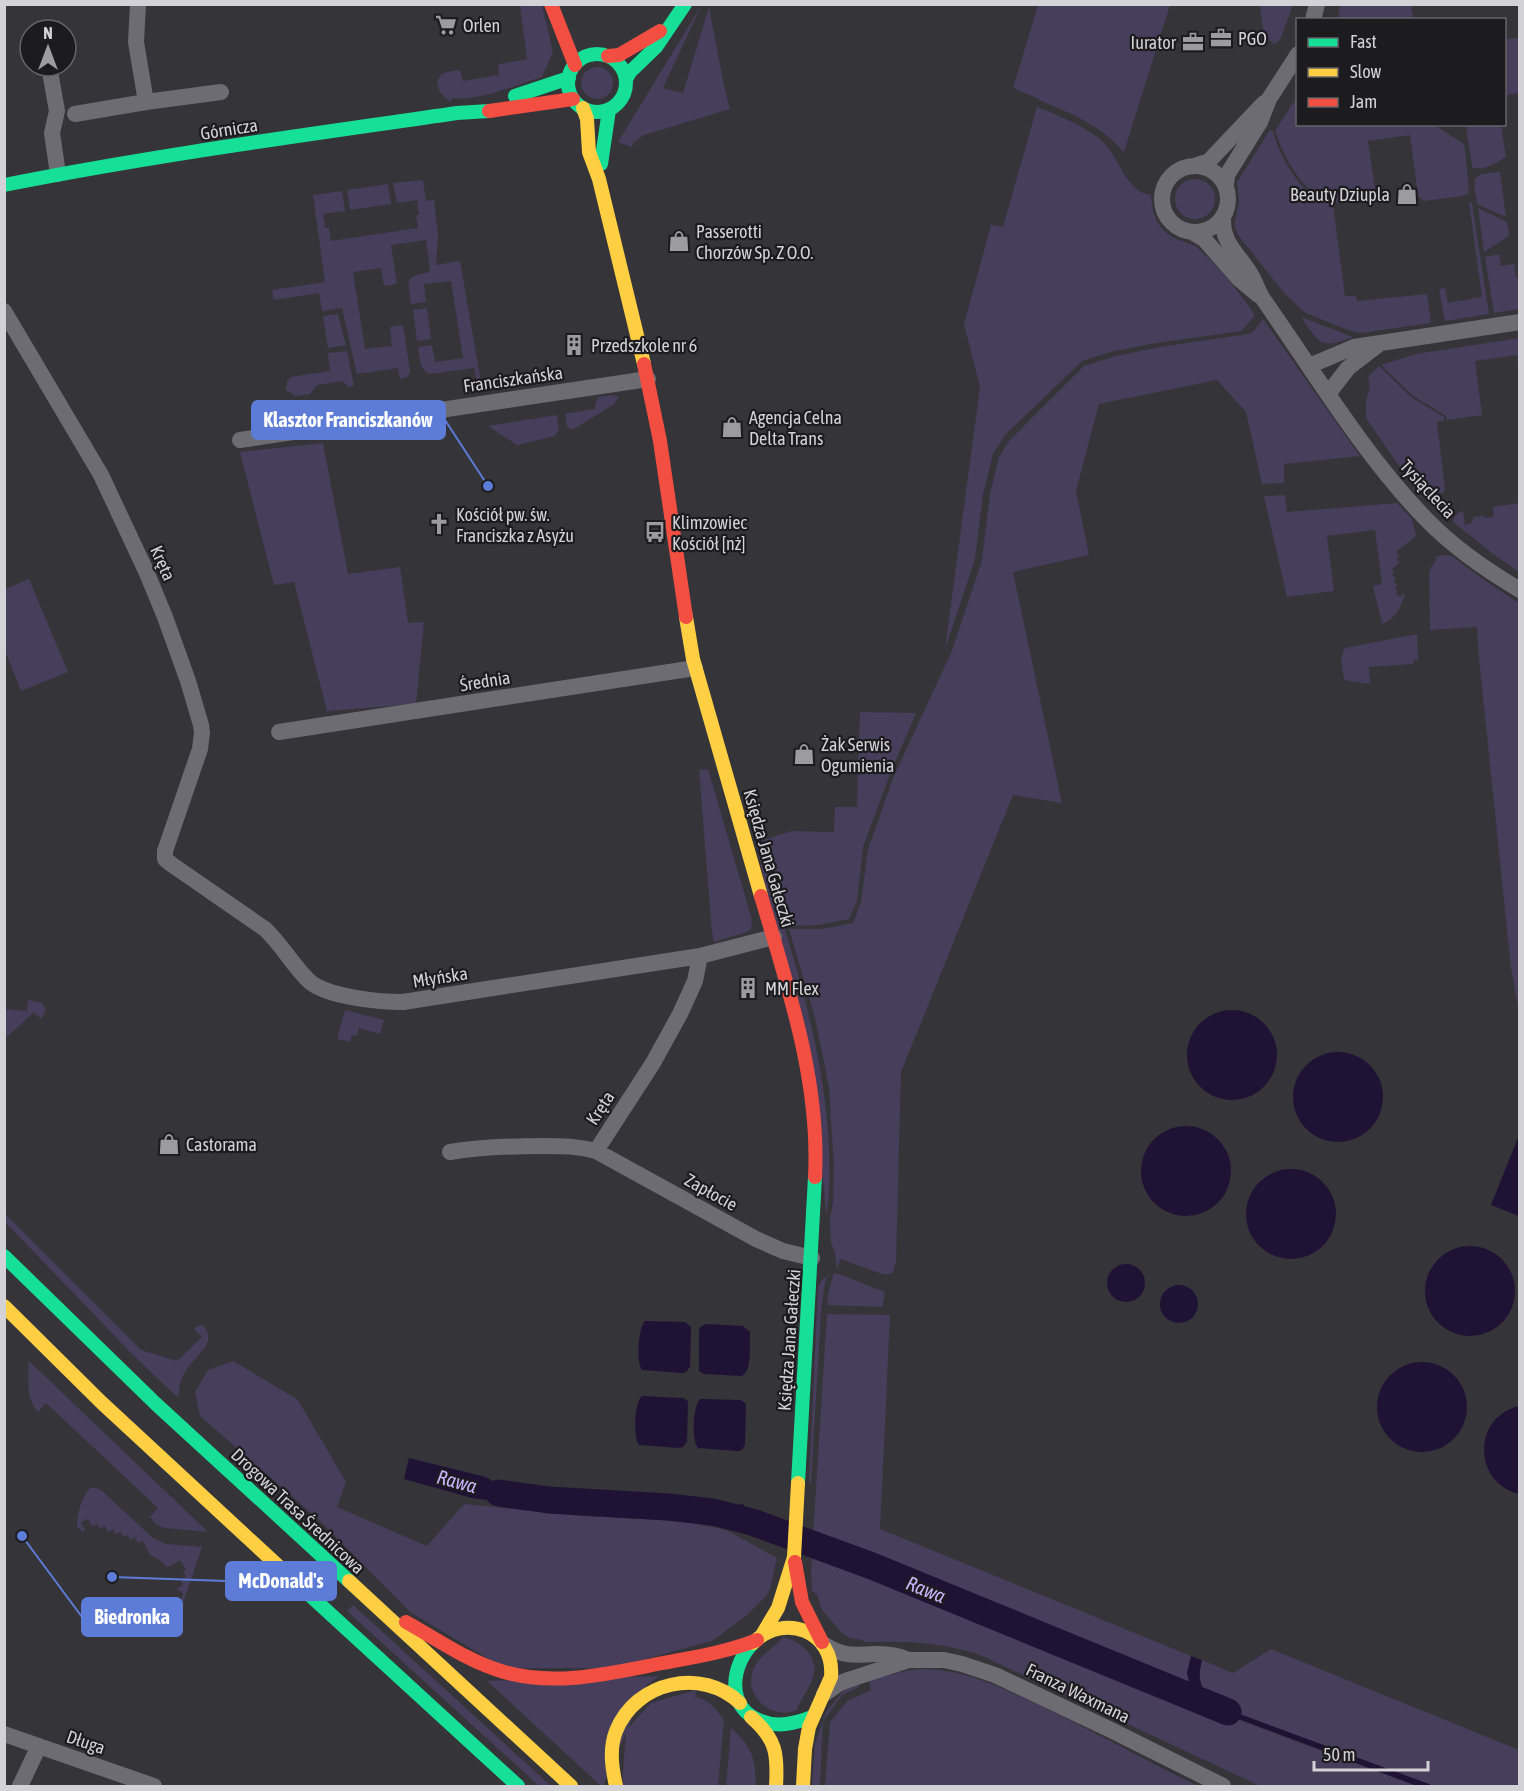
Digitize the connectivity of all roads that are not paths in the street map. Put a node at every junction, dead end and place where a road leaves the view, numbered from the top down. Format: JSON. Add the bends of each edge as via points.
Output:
{"nodes":[{"id":1,"x":138,"y":4,"type":"edge"},
{"id":2,"x":551,"y":4,"type":"edge"},
{"id":3,"x":562,"y":4,"type":"edge"},
{"id":4,"x":685,"y":4,"type":"edge"},
{"id":5,"x":669,"y":26,"type":"junction"},
{"id":6,"x":575,"y":28,"type":"dead end"},
{"id":7,"x":585,"y":42,"type":"dead end"},
{"id":8,"x":601,"y":55,"type":"junction"},
{"id":9,"x":1296,"y":57,"type":"edge"},
{"id":10,"x":575,"y":64,"type":"junction"},
{"id":11,"x":52,"y":78,"type":"edge"},
{"id":12,"x":569,"y":78,"type":"junction"},
{"id":13,"x":626,"y":79,"type":"junction"},
{"id":14,"x":221,"y":92,"type":"dead end"},
{"id":15,"x":1269,"y":99,"type":"junction"},
{"id":16,"x":146,"y":102,"type":"junction"},
{"id":17,"x":578,"y":104,"type":"junction"},
{"id":18,"x":609,"y":110,"type":"junction"},
{"id":19,"x":459,"y":113,"type":"junction"},
{"id":20,"x":75,"y":114,"type":"dead end"},
{"id":21,"x":1197,"y":165,"type":"junction"},
{"id":22,"x":58,"y":174,"type":"junction"},
{"id":23,"x":599,"y":179,"type":"junction"},
{"id":24,"x":4,"y":185,"type":"edge"},
{"id":25,"x":1226,"y":185,"type":"junction"},
{"id":26,"x":1223,"y":218,"type":"junction"},
{"id":27,"x":1192,"y":232,"type":"junction"},
{"id":28,"x":1263,"y":299,"type":"junction"},
{"id":29,"x":4,"y":311,"type":"edge"},
{"id":30,"x":1520,"y":322,"type":"edge"},
{"id":31,"x":1379,"y":344,"type":"junction"},
{"id":32,"x":1309,"y":366,"type":"junction"},
{"id":33,"x":648,"y":378,"type":"junction"},
{"id":34,"x":1328,"y":394,"type":"junction"},
{"id":35,"x":240,"y":440,"type":"dead end"},
{"id":36,"x":1520,"y":590,"type":"edge"},
{"id":37,"x":695,"y":668,"type":"junction"},
{"id":38,"x":279,"y":732,"type":"dead end"},
{"id":39,"x":165,"y":851,"type":"joint"},
{"id":40,"x":774,"y":937,"type":"junction"},
{"id":41,"x":700,"y":956,"type":"junction"},
{"id":42,"x":596,"y":1151,"type":"junction"},
{"id":43,"x":450,"y":1152,"type":"dead end"},
{"id":44,"x":4,"y":1256,"type":"edge"},
{"id":45,"x":812,"y":1258,"type":"junction"},
{"id":46,"x":4,"y":1306,"type":"edge"},
{"id":47,"x":794,"y":1557,"type":"junction"},
{"id":48,"x":369,"y":1602,"type":"junction"},
{"id":49,"x":760,"y":1638,"type":"junction"},
{"id":50,"x":822,"y":1643,"type":"junction"},
{"id":51,"x":909,"y":1660,"type":"junction"},
{"id":52,"x":824,"y":1695,"type":"junction"},
{"id":53,"x":740,"y":1703,"type":"junction"},
{"id":54,"x":750,"y":1716,"type":"junction"},
{"id":55,"x":812,"y":1717,"type":"junction"},
{"id":56,"x":4,"y":1734,"type":"edge"},
{"id":57,"x":39,"y":1746,"type":"junction"},
{"id":58,"x":136,"y":1784,"type":"edge"},
{"id":59,"x":20,"y":1786,"type":"edge"},
{"id":60,"x":154,"y":1786,"type":"edge"},
{"id":61,"x":518,"y":1786,"type":"edge"},
{"id":62,"x":571,"y":1786,"type":"edge"},
{"id":63,"x":616,"y":1786,"type":"edge"},
{"id":64,"x":776,"y":1786,"type":"edge"},
{"id":65,"x":803,"y":1786,"type":"edge"},
{"id":66,"x":1223,"y":1786,"type":"edge"}],
"edges":[{"from":1,"to":16,"type":"street","via":[[136,42]]},
{"from":2,"to":10,"type":"main road"},
{"from":3,"to":6,"type":"main road"},
{"from":4,"to":5,"type":"main road"},
{"from":5,"to":8,"type":"main road","via":[[619,55]]},
{"from":5,"to":13,"type":"main road","via":[[656,47]]},
{"from":7,"to":8,"type":"main road"},
{"from":8,"to":10,"type":"main road","via":[[584,57]]},
{"from":8,"to":13,"type":"main road","via":[[616,62]]},
{"from":9,"to":15,"type":"street"},
{"from":10,"to":12,"type":"main road"},
{"from":11,"to":22,"type":"street","via":[[57,111],[52,134]]},
{"from":12,"to":17,"type":"main road","via":[[569,89]]},
{"from":12,"to":19,"type":"main road","name":"Górnicza"},
{"from":13,"to":18,"type":"main road","via":[[623,97]]},
{"from":14,"to":16,"type":"street"},
{"from":15,"to":21,"type":"street","via":[[1209,161]]},
{"from":15,"to":25,"type":"street","via":[[1260,122],[1227,175]]},
{"from":16,"to":20,"type":"street"},
{"from":17,"to":18,"type":"main road","via":[[591,111]]},
{"from":17,"to":19,"type":"main road","name":"Górnicza"},
{"from":17,"to":23,"type":"main road","name":"Księdza Jana Gałeczki","via":[[587,119],[589,152]]},
{"from":18,"to":23,"type":"main road","name":"Księdza Jana Gałeczki"},
{"from":19,"to":22,"type":"main road","name":"Górnicza"},
{"from":21,"to":25,"type":"street","via":[[1218,174]]},
{"from":21,"to":27,"type":"street","via":[[1175,172],[1162,194],[1167,217]]},
{"from":22,"to":24,"type":"main road","name":"Górnicza"},
{"from":23,"to":33,"type":"main road","name":"Księdza Jana Gałeczki"},
{"from":25,"to":26,"type":"street","via":[[1228,206]]},
{"from":26,"to":27,"type":"street","via":[[1212,227]]},
{"from":26,"to":28,"type":"street","name":"Tysiąclecia","via":[[1222,231]]},
{"from":27,"to":28,"type":"street","name":"Tysiąclecia","via":[[1204,239],[1239,279]]},
{"from":28,"to":32,"type":"street","name":"Tysiąclecia"},
{"from":29,"to":39,"type":"street","name":"Kręta","via":[[101,475],[165,617],[198,714],[200,749]]},
{"from":30,"to":31,"type":"street"},
{"from":31,"to":32,"type":"street","via":[[1354,348]]},
{"from":31,"to":34,"type":"street","via":[[1348,368]]},
{"from":32,"to":34,"type":"street","name":"Tysiąclecia"},
{"from":33,"to":35,"type":"street","name":"Franciszkańska"},
{"from":33,"to":37,"type":"main road","name":"Księdza Jana Gałeczki"},
{"from":34,"to":36,"type":"street","name":"Tysiąclecia","via":[[1386,474],[1427,520],[1467,556]]},
{"from":37,"to":38,"type":"street","name":"Średnia"},
{"from":37,"to":40,"type":"main road","name":"Księdza Jana Gałeczki"},
{"from":39,"to":41,"type":"street","name":"Młyńska","via":[[165,859],[171,864],[265,929],[317,988],[365,999],[403,1002]]},
{"from":40,"to":41,"type":"street","name":"Młyńska"},
{"from":40,"to":45,"type":"main road","name":"Księdza Jana Gałeczki","via":[[798,1023],[812,1096],[816,1157]]},
{"from":41,"to":42,"type":"street","name":"Kręta","via":[[695,981],[680,1014]]},
{"from":42,"to":43,"type":"street","name":"Kręta","via":[[521,1146]]},
{"from":42,"to":45,"type":"street","name":"Zapłocie","via":[[756,1239]]},
{"from":44,"to":48,"type":"main road","name":"Drogowa Trasa Średnicowa"},
{"from":45,"to":47,"type":"main road","name":"Księdza Jana Gałeczki"},
{"from":46,"to":61,"type":"main road","via":[[218,1512]]},
{"from":47,"to":49,"type":"main road","name":"Księdza Jana Gałeczki","via":[[776,1614]]},
{"from":47,"to":50,"type":"main road","name":"Księdza Jana Gałeczki","via":[[802,1602]]},
{"from":48,"to":49,"type":"main road","via":[[466,1657],[489,1668],[525,1677],[558,1678],[620,1671],[726,1651]]},
{"from":48,"to":62,"type":"main road","name":"Drogowa Trasa Średnicowa"},
{"from":49,"to":50,"type":"main road","via":[[783,1627],[808,1633]]},
{"from":49,"to":53,"type":"main road","via":[[742,1655],[736,1668]]},
{"from":50,"to":51,"type":"street","name":"Franza Waxmana","via":[[847,1655],[889,1654]]},
{"from":50,"to":52,"type":"main road","via":[[830,1658],[831,1673]]},
{"from":51,"to":52,"type":"street","name":"Franza Waxmana","via":[[840,1683]]},
{"from":51,"to":66,"type":"street","name":"Franza Waxmana","via":[[944,1660],[983,1671]]},
{"from":52,"to":55,"type":"main road"},
{"from":53,"to":54,"type":"main road"},
{"from":53,"to":63,"type":"main road","via":[[720,1688],[694,1682],[665,1686],[644,1698],[626,1714],[614,1736]]},
{"from":54,"to":55,"type":"main road","via":[[781,1725]]},
{"from":54,"to":64,"type":"main road","via":[[764,1728],[776,1749]]},
{"from":55,"to":65,"type":"main road"},
{"from":56,"to":57,"type":"street","name":"Długa"},
{"from":57,"to":58,"type":"street","name":"Długa"},
{"from":57,"to":59,"type":"street"},
{"from":58,"to":60,"type":"street","name":"Długa"}]}
